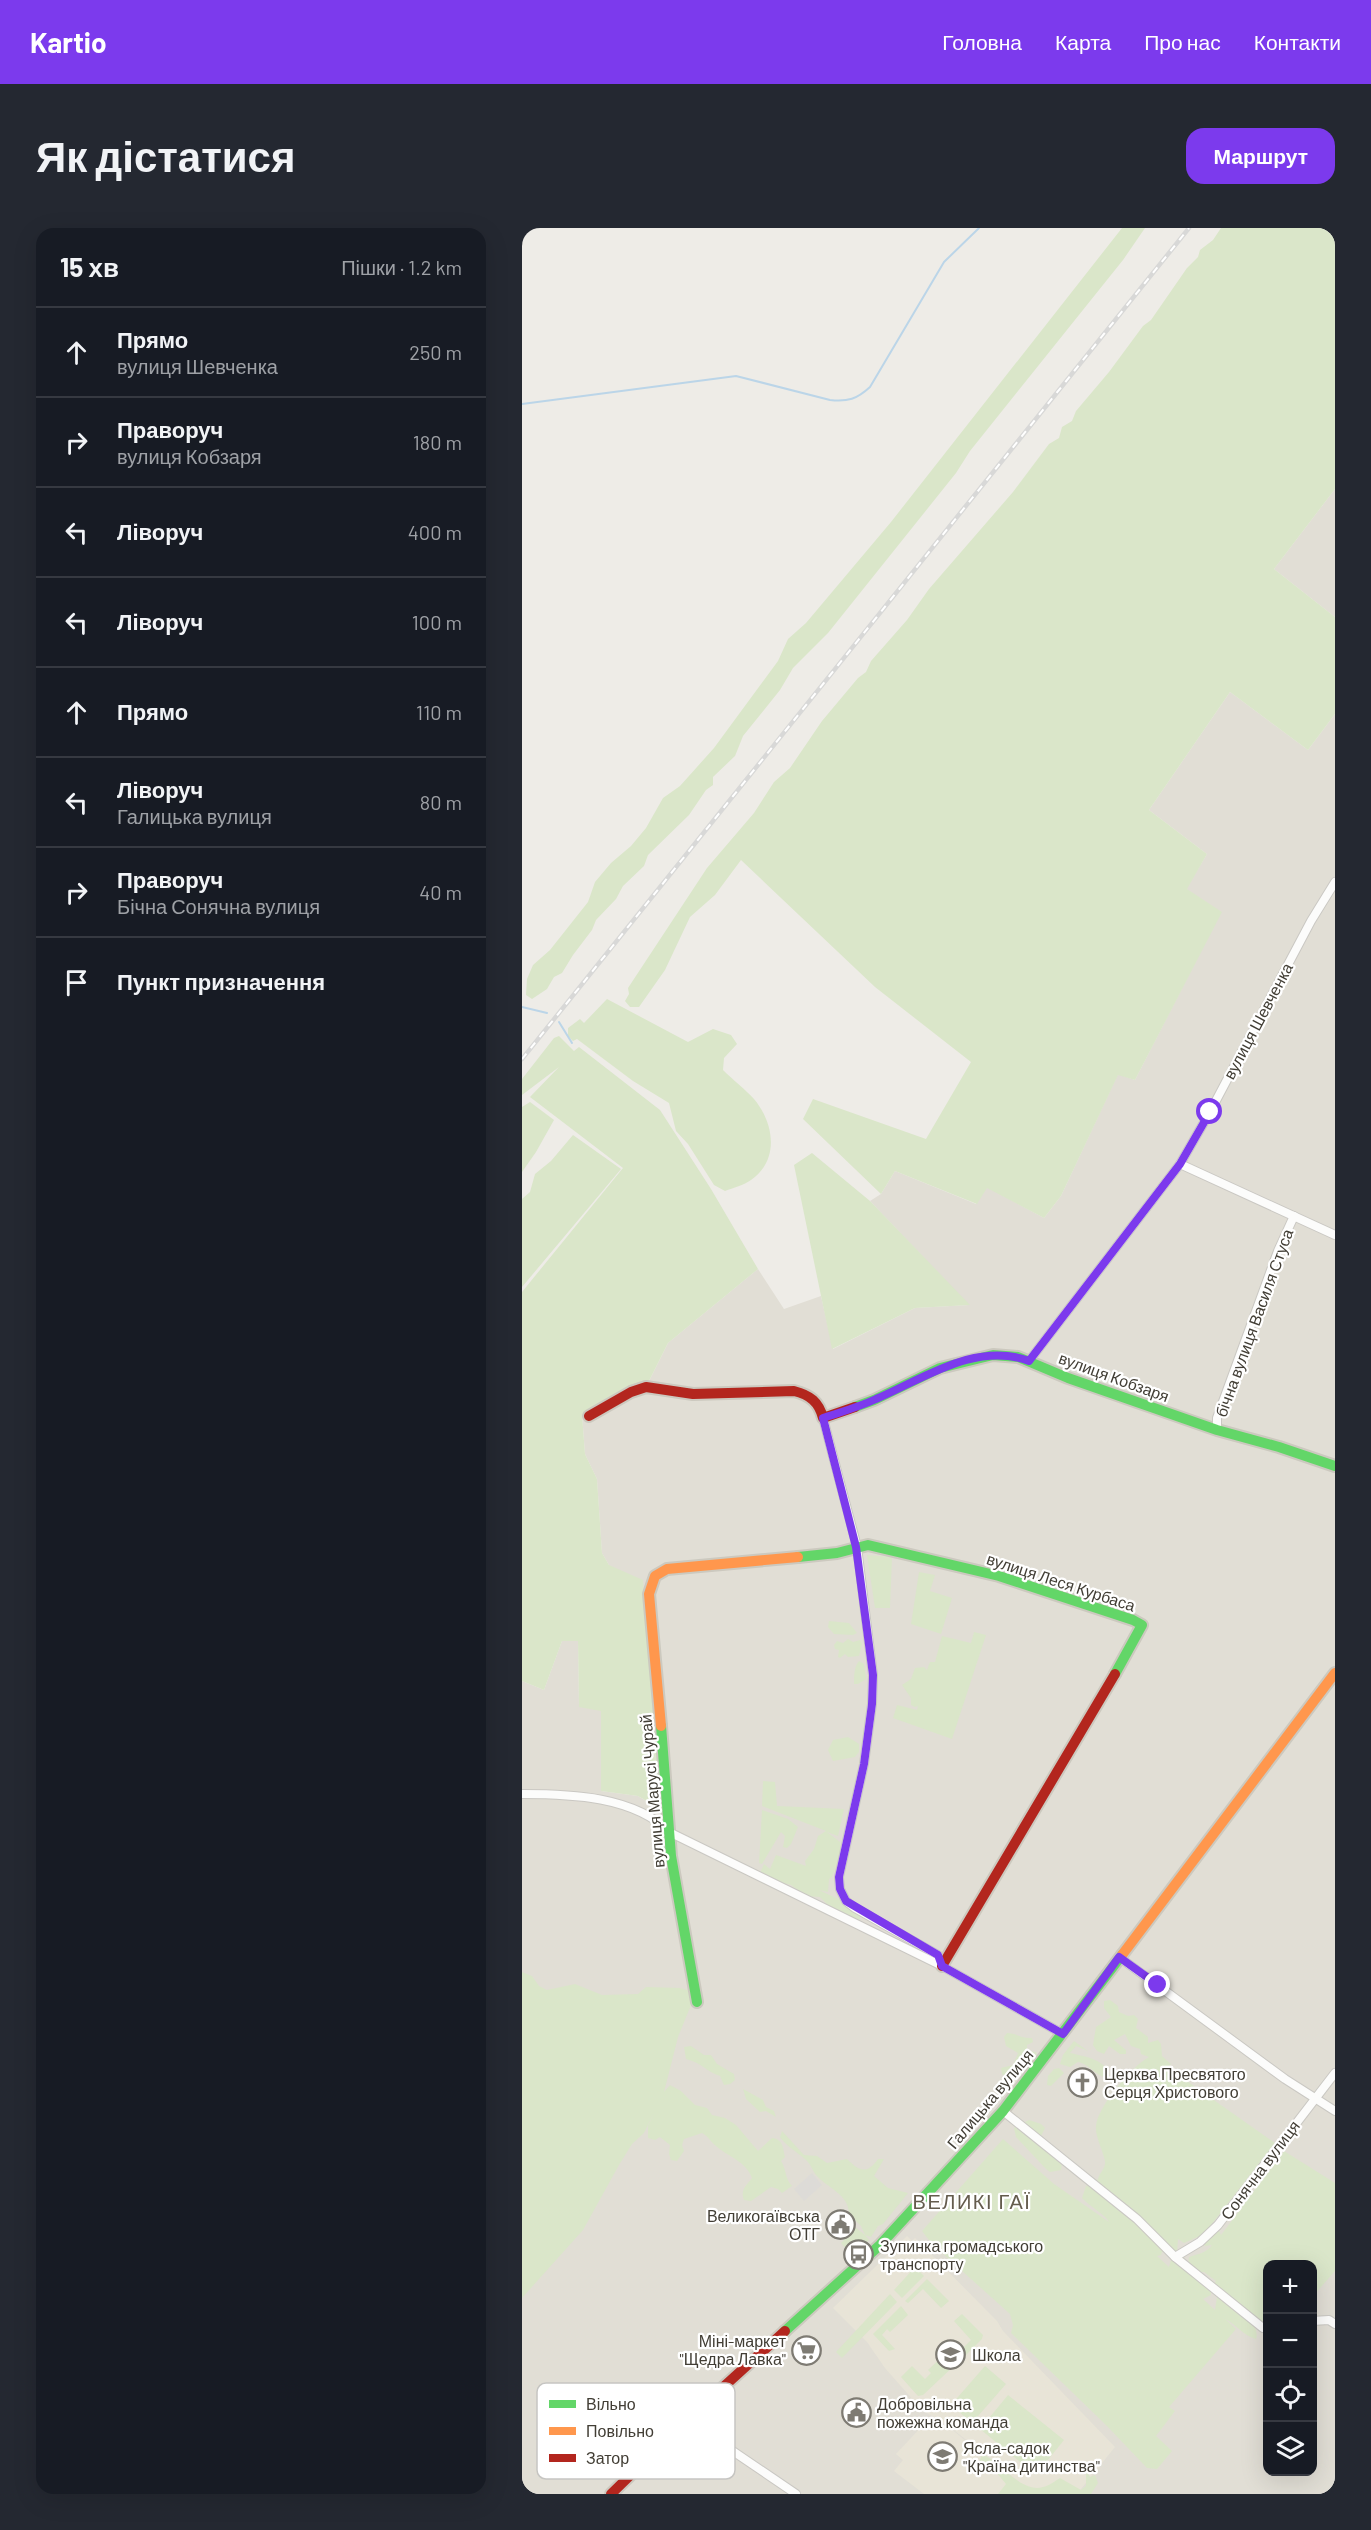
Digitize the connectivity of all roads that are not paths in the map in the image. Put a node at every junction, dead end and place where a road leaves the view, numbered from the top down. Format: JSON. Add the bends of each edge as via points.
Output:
{"nodes":[{"id":1,"x":1335,"y":882,"type":"edge"},
{"id":2,"x":1180,"y":1164,"type":"junction"},
{"id":3,"x":1294,"y":1216,"type":"junction"},
{"id":4,"x":1335,"y":1235,"type":"edge"},
{"id":5,"x":1029,"y":1361,"type":"junction"},
{"id":6,"x":589,"y":1416,"type":"dead end"},
{"id":7,"x":823,"y":1418,"type":"junction"},
{"id":8,"x":1217,"y":1430,"type":"junction"},
{"id":9,"x":1335,"y":1466,"type":"edge"},
{"id":10,"x":856,"y":1547,"type":"junction"},
{"id":11,"x":655,"y":1576,"type":"joint"},
{"id":12,"x":1335,"y":1673,"type":"edge"},
{"id":13,"x":522,"y":1794,"type":"edge"},
{"id":14,"x":671,"y":1833,"type":"junction"},
{"id":15,"x":1119,"y":1957,"type":"junction"},
{"id":16,"x":942,"y":1966,"type":"junction"},
{"id":17,"x":697,"y":2002,"type":"dead end"},
{"id":18,"x":1063,"y":2034,"type":"junction"},
{"id":19,"x":1335,"y":2073,"type":"edge"},
{"id":20,"x":1314,"y":2098,"type":"junction"},
{"id":21,"x":1003,"y":2110,"type":"junction"},
{"id":22,"x":1335,"y":2110,"type":"edge"},
{"id":23,"x":1175,"y":2257,"type":"junction"},
{"id":24,"x":1317,"y":2321,"type":"edge"},
{"id":25,"x":1335,"y":2324,"type":"edge"},
{"id":26,"x":1263,"y":2328,"type":"edge"},
{"id":27,"x":728,"y":2383,"type":"edge"},
{"id":28,"x":735,"y":2453,"type":"edge"},
{"id":29,"x":626,"y":2479,"type":"edge"},
{"id":30,"x":611,"y":2494,"type":"edge"},
{"id":31,"x":796,"y":2494,"type":"edge"}],
"edges":[{"from":1,"to":2,"type":"street","name":"вулиця Шевченка"},
{"from":2,"to":3,"type":"street"},
{"from":2,"to":5,"type":"street","name":"вулиця Шевченка"},
{"from":3,"to":4,"type":"street"},
{"from":3,"to":8,"type":"street","name":"бічна вулиця Василя Стуса","via":[[1217,1418]]},
{"from":5,"to":7,"type":"street","name":"вулиця Кобзаря","via":[[993,1355],[962,1361]]},
{"from":5,"to":8,"type":"street","name":"вулиця Кобзаря"},
{"from":6,"to":7,"type":"street","via":[[646,1387],[693,1394],[798,1391],[811,1395],[821,1407]]},
{"from":7,"to":10,"type":"street"},
{"from":8,"to":9,"type":"street","name":"вулиця Кобзаря"},
{"from":10,"to":11,"type":"street","name":"вулиця Леся Курбаса","via":[[826,1554],[667,1569]]},
{"from":10,"to":16,"type":"street","via":[[869,1632],[872,1704],[864,1764],[842,1859],[840,1889],[855,1908],[938,1955]]},
{"from":10,"to":16,"type":"street","name":"вулиця Леся Курбаса","via":[[890,1549],[999,1576],[1142,1625]]},
{"from":11,"to":14,"type":"street","name":"вулиця Марусі Чурай","via":[[649,1594]]},
{"from":12,"to":15,"type":"street","name":"Галицька вулиця"},
{"from":13,"to":14,"type":"street","via":[[578,1797],[627,1807],[661,1822]]},
{"from":14,"to":16,"type":"street"},
{"from":14,"to":17,"type":"street","name":"вулиця Марусі Чурай","via":[[671,1856]]},
{"from":15,"to":18,"type":"street","name":"Галицька вулиця"},
{"from":15,"to":20,"type":"street"},
{"from":16,"to":18,"type":"street"},
{"from":18,"to":21,"type":"street","name":"Галицька вулиця"},
{"from":19,"to":20,"type":"street","name":"Сонячна вулиця"},
{"from":20,"to":22,"type":"street"},
{"from":20,"to":23,"type":"street","name":"Сонячна вулиця","via":[[1218,2225]]},
{"from":21,"to":23,"type":"street","via":[[1137,2219]]},
{"from":21,"to":27,"type":"street","name":"Галицька вулиця","via":[[880,2245]]},
{"from":23,"to":26,"type":"street"},
{"from":24,"to":25,"type":"street"},
{"from":28,"to":31,"type":"street"},
{"from":29,"to":30,"type":"street","name":"Галицька вулиця"}]}
